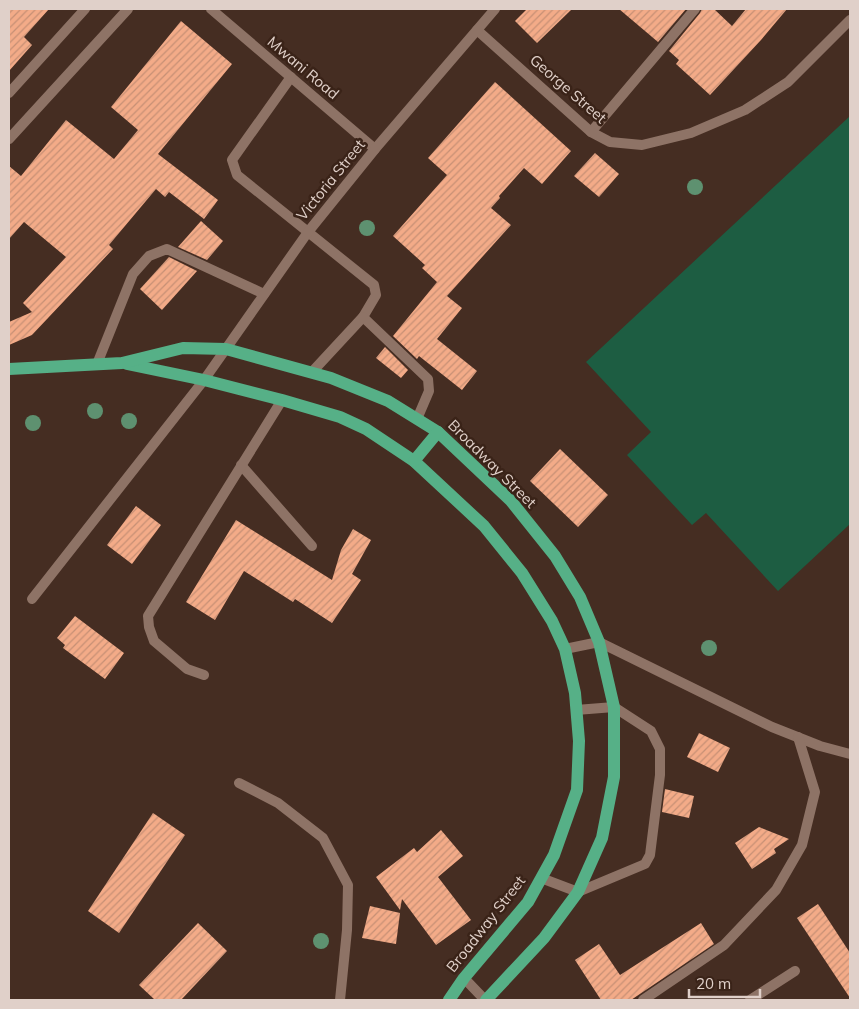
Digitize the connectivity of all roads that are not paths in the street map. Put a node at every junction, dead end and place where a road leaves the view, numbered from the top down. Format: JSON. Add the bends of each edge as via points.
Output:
{"nodes":[{"id":1,"x":85,"y":9,"type":"edge"},
{"id":2,"x":128,"y":9,"type":"edge"},
{"id":3,"x":211,"y":9,"type":"edge"},
{"id":4,"x":494,"y":9,"type":"edge"},
{"id":5,"x":695,"y":9,"type":"edge"},
{"id":6,"x":850,"y":20,"type":"edge"},
{"id":7,"x":477,"y":30,"type":"junction"},
{"id":8,"x":291,"y":77,"type":"junction"},
{"id":9,"x":9,"y":92,"type":"edge"},
{"id":10,"x":591,"y":132,"type":"junction"},
{"id":11,"x":9,"y":140,"type":"edge"},
{"id":12,"x":375,"y":149,"type":"junction"},
{"id":13,"x":308,"y":232,"type":"junction"},
{"id":14,"x":264,"y":294,"type":"junction"},
{"id":15,"x":363,"y":317,"type":"junction"},
{"id":16,"x":226,"y":349,"type":"junction"},
{"id":17,"x":122,"y":362,"type":"junction"},
{"id":18,"x":97,"y":364,"type":"junction"},
{"id":19,"x":9,"y":369,"type":"edge"},
{"id":20,"x":312,"y":372,"type":"junction"},
{"id":21,"x":204,"y":380,"type":"junction"},
{"id":22,"x":282,"y":400,"type":"junction"},
{"id":23,"x":417,"y":419,"type":"junction"},
{"id":24,"x":438,"y":432,"type":"junction"},
{"id":25,"x":414,"y":461,"type":"junction"},
{"id":26,"x":242,"y":465,"type":"junction"},
{"id":27,"x":312,"y":546,"type":"dead end"},
{"id":28,"x":32,"y":599,"type":"dead end"},
{"id":29,"x":600,"y":642,"type":"junction"},
{"id":30,"x":565,"y":649,"type":"junction"},
{"id":31,"x":204,"y":675,"type":"dead end"},
{"id":32,"x":614,"y":707,"type":"junction"},
{"id":33,"x":576,"y":710,"type":"junction"},
{"id":34,"x":798,"y":737,"type":"junction"},
{"id":35,"x":850,"y":754,"type":"edge"},
{"id":36,"x":239,"y":783,"type":"dead end"},
{"id":37,"x":541,"y":878,"type":"junction"},
{"id":38,"x":578,"y":892,"type":"junction"},
{"id":39,"x":795,"y":971,"type":"dead end"},
{"id":40,"x":464,"y":978,"type":"junction"},
{"id":41,"x":340,"y":1000,"type":"edge"},
{"id":42,"x":449,"y":1000,"type":"edge"},
{"id":43,"x":486,"y":1000,"type":"edge"},
{"id":44,"x":643,"y":1000,"type":"edge"},
{"id":45,"x":750,"y":1000,"type":"edge"}],
"edges":[{"from":1,"to":9,"type":"street"},
{"from":2,"to":11,"type":"street"},
{"from":3,"to":8,"type":"street","name":"Mwani Road"},
{"from":4,"to":7,"type":"street","name":"Victoria Street"},
{"from":5,"to":10,"type":"street"},
{"from":6,"to":10,"type":"street","name":"George Street","via":[[788,82],[745,110],[691,133],[642,145],[610,142]]},
{"from":7,"to":10,"type":"street","name":"George Street"},
{"from":7,"to":12,"type":"street","name":"Victoria Street"},
{"from":8,"to":12,"type":"street","name":"Mwani Road"},
{"from":8,"to":13,"type":"street","via":[[232,160],[237,175]]},
{"from":12,"to":13,"type":"street","name":"Victoria Street"},
{"from":13,"to":14,"type":"street","name":"Victoria Street"},
{"from":13,"to":15,"type":"street","via":[[374,285],[376,295]]},
{"from":14,"to":16,"type":"street","name":"Victoria Street"},
{"from":14,"to":18,"type":"street","via":[[167,249],[149,256],[133,274]]},
{"from":15,"to":20,"type":"street"},
{"from":15,"to":23,"type":"street","via":[[428,378],[428,390]]},
{"from":16,"to":17,"type":"main road","name":"Broadway Street","via":[[183,348]]},
{"from":16,"to":20,"type":"main road","name":"Broadway Street"},
{"from":16,"to":21,"type":"street","name":"Victoria Street"},
{"from":17,"to":18,"type":"main road","name":"Broadway Street"},
{"from":17,"to":21,"type":"main road","name":"Broadway Street"},
{"from":18,"to":19,"type":"main road","name":"Broadway Street"},
{"from":20,"to":23,"type":"main road","name":"Broadway Street","via":[[388,401]]},
{"from":21,"to":22,"type":"main road","name":"Broadway Street"},
{"from":21,"to":28,"type":"street","name":"Victoria Street"},
{"from":22,"to":25,"type":"main road","name":"Broadway Street","via":[[340,417],[366,429]]},
{"from":22,"to":26,"type":"street"},
{"from":23,"to":24,"type":"main road","name":"Broadway Street"},
{"from":24,"to":25,"type":"main road"},
{"from":24,"to":29,"type":"main road","name":"Broadway Street","via":[[511,501],[555,556],[580,597]]},
{"from":25,"to":30,"type":"main road","name":"Broadway Street","via":[[484,526],[522,573]]},
{"from":26,"to":27,"type":"street"},
{"from":26,"to":31,"type":"street","via":[[148,616],[154,641],[187,669]]},
{"from":29,"to":30,"type":"street"},
{"from":29,"to":32,"type":"main road","name":"Broadway Street"},
{"from":29,"to":34,"type":"street"},
{"from":30,"to":33,"type":"main road","name":"Broadway Street"},
{"from":32,"to":33,"type":"street"},
{"from":32,"to":38,"type":"main road","name":"Broadway Street","via":[[614,777],[602,838]]},
{"from":32,"to":38,"type":"street","via":[[651,731],[660,749],[650,855],[645,864]]},
{"from":33,"to":37,"type":"main road","name":"Broadway Street","via":[[579,741],[577,790],[554,856]]},
{"from":34,"to":35,"type":"street"},
{"from":34,"to":44,"type":"street","via":[[814,792],[802,845],[776,890],[724,945]]},
{"from":36,"to":41,"type":"street","via":[[278,803],[323,838],[348,885]]},
{"from":37,"to":38,"type":"street"},
{"from":37,"to":40,"type":"main road","name":"Broadway Street","via":[[528,902]]},
{"from":38,"to":43,"type":"main road","name":"Broadway Street","via":[[544,938]]},
{"from":39,"to":45,"type":"street"},
{"from":40,"to":42,"type":"main road","name":"Broadway Street"},
{"from":40,"to":43,"type":"street"}]}
